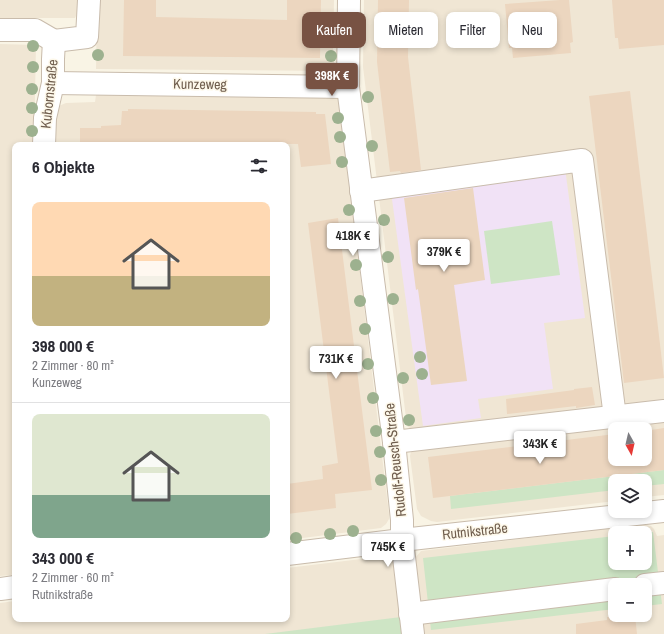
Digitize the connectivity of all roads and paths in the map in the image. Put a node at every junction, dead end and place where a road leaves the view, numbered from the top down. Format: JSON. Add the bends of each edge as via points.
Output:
{"nodes":[{"id":1,"x":89,"y":0,"type":"edge"},
{"id":2,"x":349,"y":0,"type":"edge"},
{"id":3,"x":0,"y":30,"type":"edge"},
{"id":4,"x":54,"y":41,"type":"junction"},
{"id":5,"x":53,"y":82,"type":"junction"},
{"id":6,"x":348,"y":86,"type":"junction"},
{"id":7,"x":44,"y":142,"type":"edge"},
{"id":8,"x":361,"y":191,"type":"junction"},
{"id":9,"x":664,"y":411,"type":"edge"},
{"id":10,"x":615,"y":417,"type":"junction"},
{"id":11,"x":394,"y":442,"type":"junction"},
{"id":12,"x":664,"y":511,"type":"edge"},
{"id":13,"x":402,"y":540,"type":"junction"},
{"id":14,"x":290,"y":554,"type":"edge"},
{"id":15,"x":664,"y":583,"type":"edge"},
{"id":16,"x":652,"y":584,"type":"edge"},
{"id":17,"x":12,"y":587,"type":"edge"},
{"id":18,"x":0,"y":589,"type":"edge"},
{"id":19,"x":608,"y":590,"type":"edge"},
{"id":20,"x":411,"y":624,"type":"edge"}],
"edges":[{"from":1,"to":4,"type":"street","name":"Kubornstraße","via":[[87,37]]},
{"from":2,"to":6,"type":"street","name":"Rudolf-Reusch-Straße"},
{"from":3,"to":4,"type":"street","via":[[35,30]]},
{"from":4,"to":5,"type":"street","name":"Kubornstraße"},
{"from":5,"to":6,"type":"street","name":"Kunzeweg"},
{"from":5,"to":7,"type":"street","name":"Kubornstraße","via":[[45,118]]},
{"from":6,"to":8,"type":"street","name":"Rudolf-Reusch-Straße"},
{"from":8,"to":10,"type":"street","via":[[582,160]]},
{"from":8,"to":11,"type":"street","name":"Rudolf-Reusch-Straße"},
{"from":9,"to":10,"type":"street"},
{"from":10,"to":11,"type":"street"},
{"from":11,"to":13,"type":"street","name":"Rudolf-Reusch-Straße"},
{"from":12,"to":13,"type":"street","name":"Rutnikstraße"},
{"from":13,"to":14,"type":"street","name":"Rutnikstraße"},
{"from":13,"to":20,"type":"street","name":"Rudolf-Reusch-Straße"},
{"from":15,"to":16,"type":"street"},
{"from":17,"to":18,"type":"street"},
{"from":19,"to":20,"type":"street"}]}
